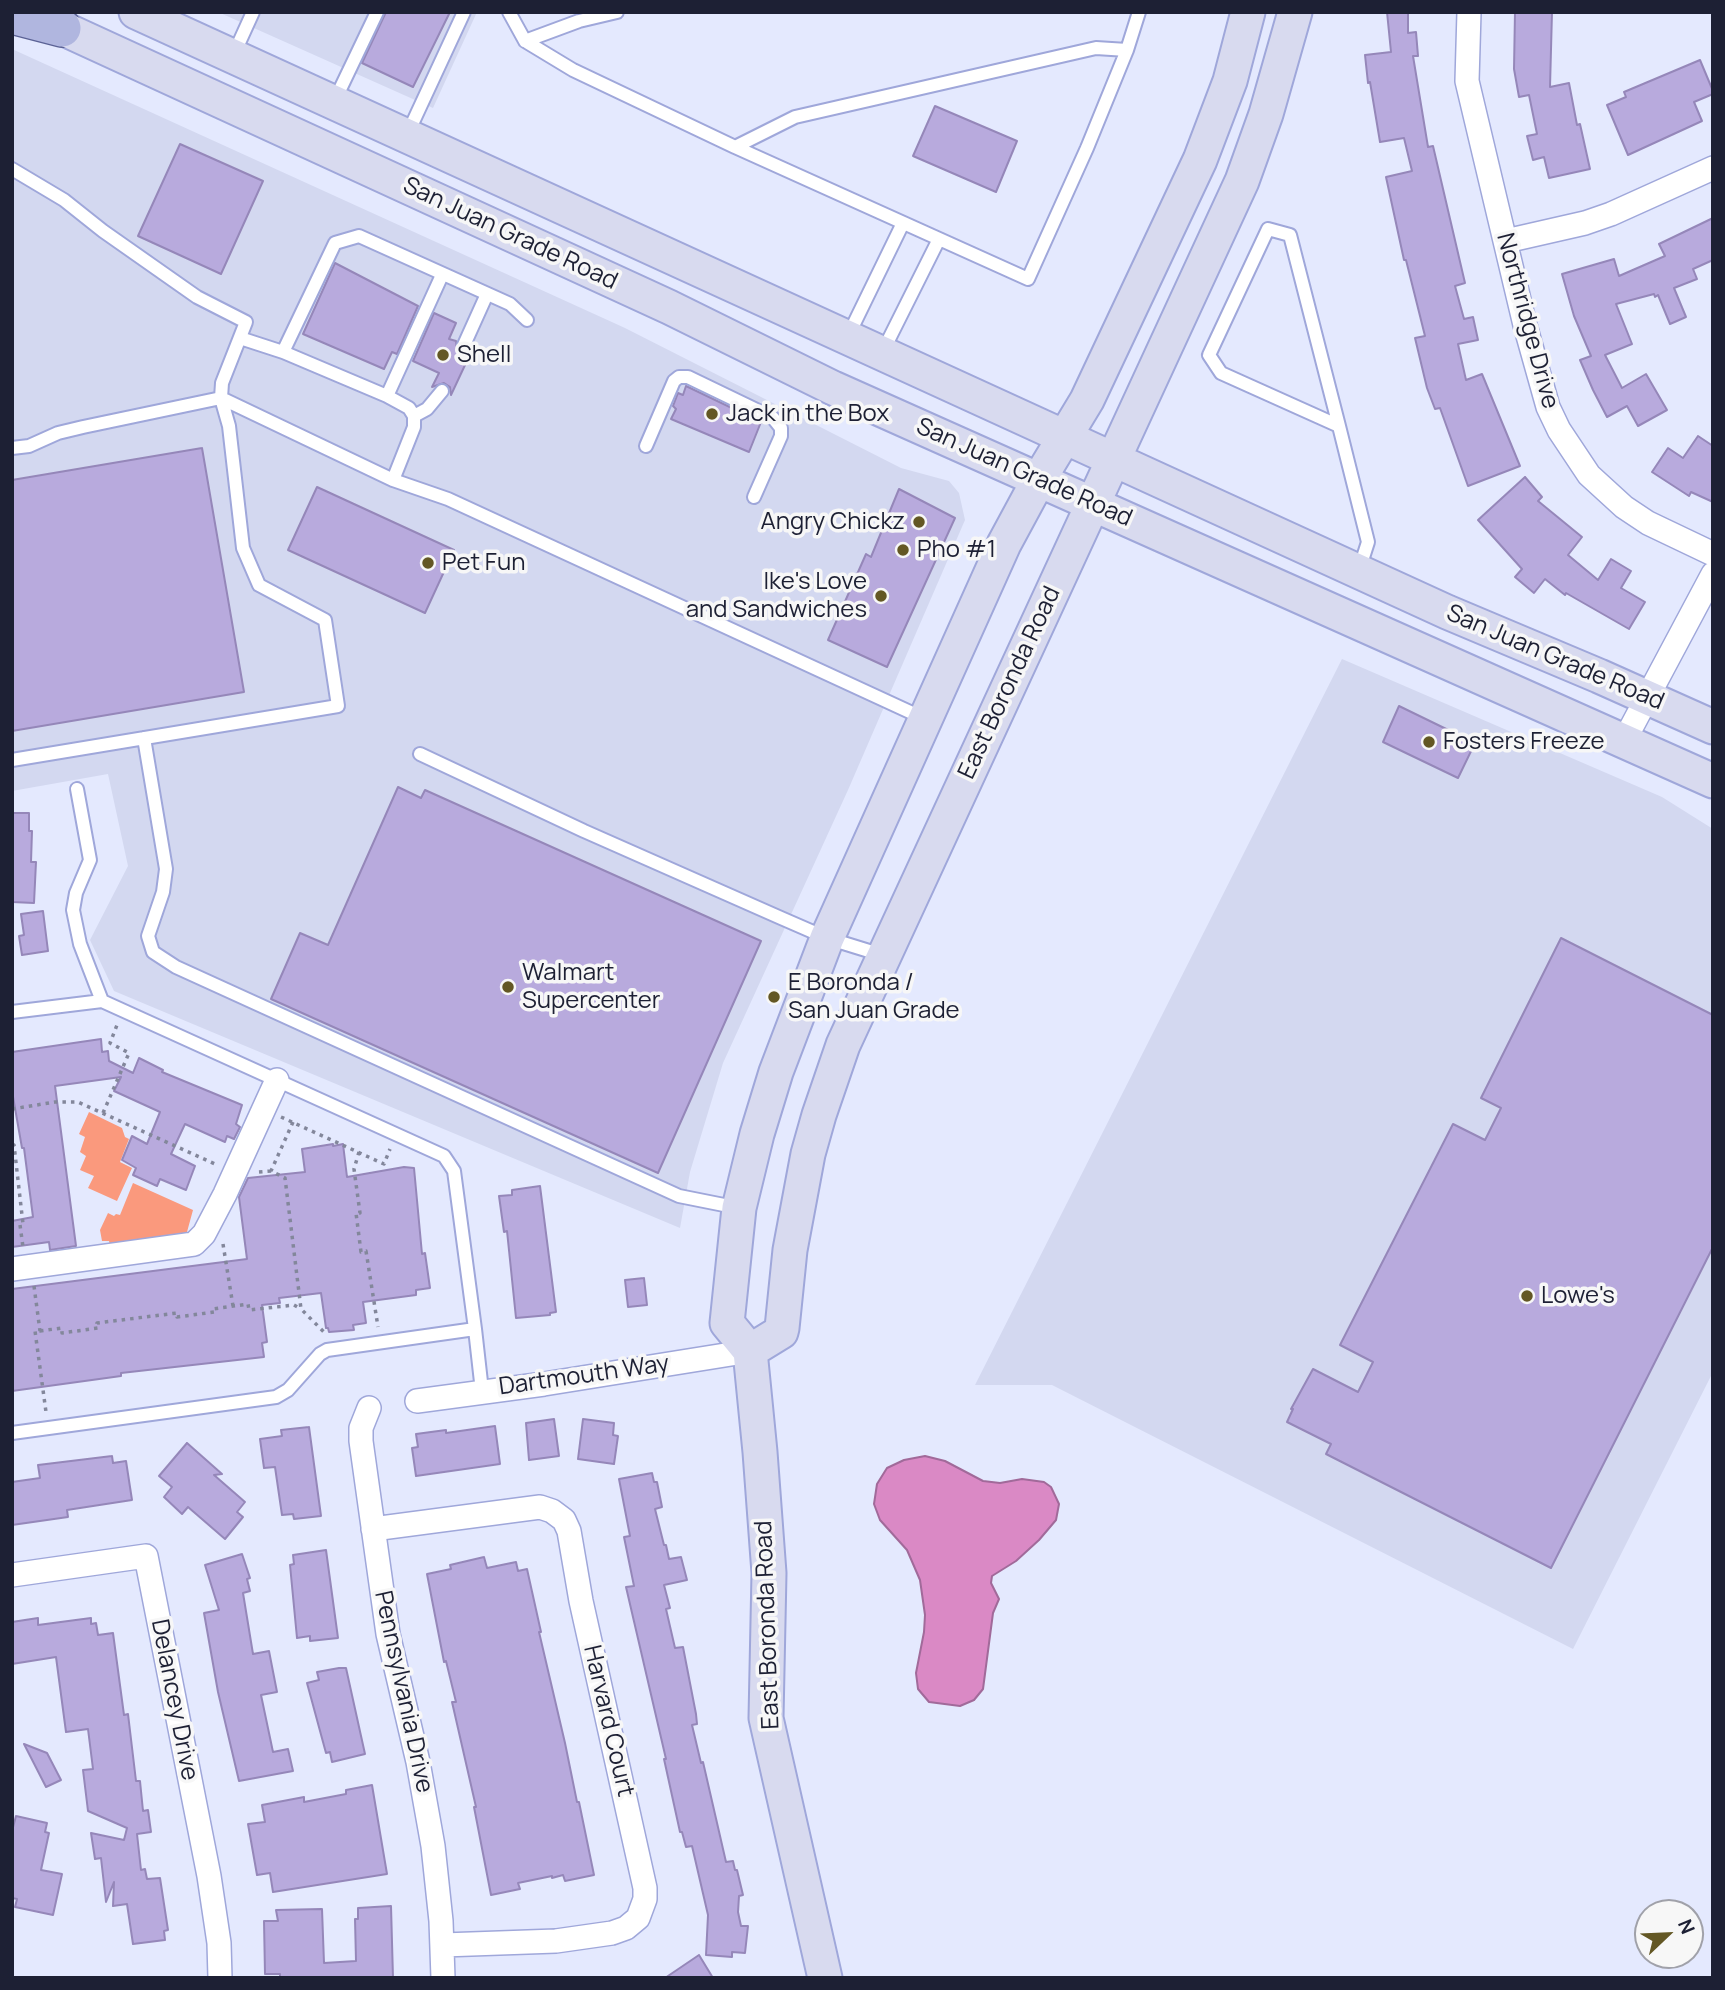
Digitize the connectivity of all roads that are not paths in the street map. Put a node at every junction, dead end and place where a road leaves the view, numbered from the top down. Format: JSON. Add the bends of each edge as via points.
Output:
{"nodes":[{"id":1,"x":136,"y":12,"type":"edge"},
{"id":2,"x":253,"y":12,"type":"edge"},
{"id":3,"x":377,"y":12,"type":"edge"},
{"id":4,"x":464,"y":12,"type":"edge"},
{"id":5,"x":509,"y":12,"type":"edge"},
{"id":6,"x":617,"y":12,"type":"edge"},
{"id":7,"x":1139,"y":12,"type":"edge"},
{"id":8,"x":1248,"y":12,"type":"edge"},
{"id":9,"x":1295,"y":12,"type":"edge"},
{"id":10,"x":1469,"y":12,"type":"edge"},
{"id":11,"x":12,"y":15,"type":"edge"},
{"id":12,"x":49,"y":20,"type":"edge"},
{"id":13,"x":172,"y":20,"type":"edge"},
{"id":14,"x":525,"y":41,"type":"junction"},
{"id":15,"x":1127,"y":50,"type":"junction"},
{"id":16,"x":233,"y":56,"type":"junction"},
{"id":17,"x":334,"y":102,"type":"junction"},
{"id":18,"x":407,"y":135,"type":"junction"},
{"id":19,"x":735,"y":147,"type":"junction"},
{"id":20,"x":1713,"y":168,"type":"edge"},
{"id":21,"x":12,"y":169,"type":"edge"},
{"id":22,"x":903,"y":223,"type":"junction"},
{"id":23,"x":939,"y":239,"type":"junction"},
{"id":24,"x":1506,"y":241,"type":"junction"},
{"id":25,"x":442,"y":275,"type":"junction"},
{"id":26,"x":487,"y":293,"type":"junction"},
{"id":27,"x":527,"y":320,"type":"dead end"},
{"id":28,"x":848,"y":337,"type":"junction"},
{"id":29,"x":240,"y":338,"type":"junction"},
{"id":30,"x":464,"y":345,"type":"dead end"},
{"id":31,"x":283,"y":352,"type":"junction"},
{"id":32,"x":882,"y":353,"type":"junction"},
{"id":33,"x":442,"y":391,"type":"dead end"},
{"id":34,"x":387,"y":396,"type":"junction"},
{"id":35,"x":221,"y":398,"type":"junction"},
{"id":36,"x":414,"y":416,"type":"junction"},
{"id":37,"x":1339,"y":426,"type":"junction"},
{"id":38,"x":1064,"y":437,"type":"junction"},
{"id":39,"x":646,"y":446,"type":"dead end"},
{"id":40,"x":12,"y":448,"type":"edge"},
{"id":41,"x":1113,"y":460,"type":"junction"},
{"id":42,"x":393,"y":480,"type":"junction"},
{"id":43,"x":1038,"y":481,"type":"junction"},
{"id":44,"x":754,"y":497,"type":"dead end"},
{"id":45,"x":1093,"y":503,"type":"junction"},
{"id":46,"x":1713,"y":554,"type":"edge"},
{"id":47,"x":1359,"y":572,"type":"junction"},
{"id":48,"x":1713,"y":574,"type":"edge"},
{"id":49,"x":1647,"y":698,"type":"junction"},
{"id":50,"x":925,"y":720,"type":"junction"},
{"id":51,"x":1713,"y":727,"type":"edge"},
{"id":52,"x":144,"y":738,"type":"junction"},
{"id":53,"x":1624,"y":741,"type":"junction"},
{"id":54,"x":420,"y":754,"type":"dead end"},
{"id":55,"x":12,"y":760,"type":"edge"},
{"id":56,"x":1713,"y":781,"type":"edge"},
{"id":57,"x":77,"y":789,"type":"dead end"},
{"id":58,"x":827,"y":938,"type":"junction"},
{"id":59,"x":883,"y":956,"type":"junction"},
{"id":60,"x":102,"y":1001,"type":"junction"},
{"id":61,"x":12,"y":1012,"type":"edge"},
{"id":62,"x":277,"y":1080,"type":"junction"},
{"id":63,"x":739,"y":1208,"type":"junction"},
{"id":64,"x":23,"y":1267,"type":"edge"},
{"id":65,"x":475,"y":1329,"type":"junction"},
{"id":66,"x":750,"y":1351,"type":"junction"},
{"id":67,"x":482,"y":1391,"type":"junction"},
{"id":68,"x":417,"y":1401,"type":"dead end"},
{"id":69,"x":369,"y":1408,"type":"dead end"},
{"id":70,"x":12,"y":1433,"type":"edge"},
{"id":71,"x":373,"y":1529,"type":"junction"},
{"id":72,"x":12,"y":1575,"type":"edge"},
{"id":73,"x":443,"y":1945,"type":"junction"},
{"id":74,"x":220,"y":1978,"type":"edge"},
{"id":75,"x":443,"y":1978,"type":"edge"},
{"id":76,"x":825,"y":1978,"type":"edge"}],
"edges":[{"from":1,"to":13,"type":"main road","name":"San Juan Grade Road"},
{"from":2,"to":16,"type":"lane"},
{"from":3,"to":17,"type":"lane"},
{"from":4,"to":18,"type":"lane"},
{"from":5,"to":14,"type":"lane"},
{"from":6,"to":14,"type":"lane"},
{"from":7,"to":15,"type":"lane"},
{"from":8,"to":38,"type":"main road","via":[[1230,81],[1200,160],[1087,400]]},
{"from":9,"to":41,"type":"main road","name":"East Boronda Road","via":[[1242,181]]},
{"from":10,"to":24,"type":"street","name":"Northridge Drive","via":[[1467,80]]},
{"from":11,"to":12,"type":"main road"},
{"from":12,"to":43,"type":"main road","name":"San Juan Grade Road"},
{"from":13,"to":16,"type":"main road","name":"San Juan Grade Road"},
{"from":14,"to":19,"type":"lane","via":[[573,70]]},
{"from":15,"to":19,"type":"lane","via":[[1097,48],[795,117]]},
{"from":15,"to":23,"type":"lane","via":[[1028,278]]},
{"from":16,"to":17,"type":"main road","name":"San Juan Grade Road"},
{"from":17,"to":18,"type":"main road","name":"San Juan Grade Road"},
{"from":18,"to":28,"type":"main road","name":"San Juan Grade Road"},
{"from":19,"to":22,"type":"lane"},
{"from":20,"to":24,"type":"street","via":[[1611,214]]},
{"from":21,"to":29,"type":"lane","via":[[64,200],[197,297],[246,322]]},
{"from":22,"to":23,"type":"lane"},
{"from":22,"to":28,"type":"lane"},
{"from":23,"to":32,"type":"lane"},
{"from":24,"to":46,"type":"street","name":"Northridge Drive","via":[[1548,407],[1573,454],[1588,475],[1624,507]]},
{"from":25,"to":26,"type":"lane"},
{"from":25,"to":31,"type":"lane","via":[[359,236],[335,243]]},
{"from":25,"to":34,"type":"lane"},
{"from":26,"to":27,"type":"lane","via":[[510,304]]},
{"from":26,"to":30,"type":"lane"},
{"from":28,"to":32,"type":"main road","name":"San Juan Grade Road"},
{"from":29,"to":31,"type":"lane"},
{"from":29,"to":35,"type":"lane","via":[[222,383]]},
{"from":31,"to":34,"type":"lane"},
{"from":32,"to":38,"type":"main road","name":"San Juan Grade Road"},
{"from":33,"to":36,"type":"lane","via":[[427,410]]},
{"from":34,"to":36,"type":"lane"},
{"from":35,"to":40,"type":"lane","via":[[83,427]]},
{"from":35,"to":42,"type":"lane"},
{"from":35,"to":52,"type":"lane","via":[[229,426],[243,548],[259,585],[325,620],[338,706]]},
{"from":36,"to":42,"type":"lane"},
{"from":37,"to":37,"type":"lane","via":[[1221,373],[1209,355],[1268,229],[1290,235]]},
{"from":37,"to":47,"type":"lane","via":[[1368,542]]},
{"from":38,"to":41,"type":"main road","name":"San Juan Grade Road"},
{"from":38,"to":43,"type":"main road"},
{"from":39,"to":44,"type":"lane","via":[[674,381],[688,377],[773,418],[781,428]]},
{"from":41,"to":45,"type":"main road","name":"East Boronda Road"},
{"from":41,"to":47,"type":"main road","name":"San Juan Grade Road"},
{"from":42,"to":50,"type":"lane","via":[[448,499]]},
{"from":43,"to":45,"type":"main road","name":"San Juan Grade Road"},
{"from":43,"to":50,"type":"main road","via":[[1004,544]]},
{"from":45,"to":53,"type":"main road","name":"San Juan Grade Road"},
{"from":45,"to":59,"type":"main road","name":"East Boronda Road"},
{"from":47,"to":49,"type":"main road","name":"San Juan Grade Road"},
{"from":48,"to":49,"type":"street"},
{"from":49,"to":51,"type":"main road","name":"San Juan Grade Road"},
{"from":49,"to":53,"type":"street"},
{"from":50,"to":58,"type":"main road"},
{"from":52,"to":55,"type":"lane"},
{"from":52,"to":63,"type":"lane","via":[[166,869],[148,936],[153,952],[176,967],[679,1196]]},
{"from":53,"to":56,"type":"main road","name":"San Juan Grade Road"},
{"from":54,"to":58,"type":"lane"},
{"from":57,"to":60,"type":"lane","via":[[90,860],[73,910],[80,944]]},
{"from":58,"to":59,"type":"lane"},
{"from":58,"to":63,"type":"main road","via":[[776,1072]]},
{"from":59,"to":66,"type":"main road","name":"East Boronda Road","via":[[843,1045],[808,1154],[782,1328]]},
{"from":60,"to":61,"type":"lane"},
{"from":60,"to":62,"type":"lane"},
{"from":62,"to":64,"type":"street","via":[[204,1234],[194,1244]]},
{"from":62,"to":65,"type":"lane","via":[[444,1156],[453,1166]]},
{"from":63,"to":66,"type":"main road","via":[[727,1323]]},
{"from":65,"to":67,"type":"lane"},
{"from":65,"to":70,"type":"lane","via":[[332,1349],[320,1354],[276,1397]]},
{"from":66,"to":67,"type":"street","name":"Dartmouth Way"},
{"from":66,"to":76,"type":"main road","name":"East Boronda Road","via":[[769,1573],[766,1718]]},
{"from":67,"to":68,"type":"street","name":"Dartmouth Way"},
{"from":69,"to":71,"type":"street","name":"Pennsylvania Drive","via":[[361,1441]]},
{"from":71,"to":73,"type":"street","name":"Pennsylvania Drive","via":[[388,1634],[433,1846]]},
{"from":71,"to":73,"type":"street","name":"Harvard Court","via":[[540,1507],[564,1520],[644,1879],[641,1913],[620,1930],[556,1941]]},
{"from":72,"to":74,"type":"street","name":"Delancey Drive","via":[[146,1556],[209,1876]]},
{"from":73,"to":75,"type":"street","name":"Pennsylvania Drive"}]}
